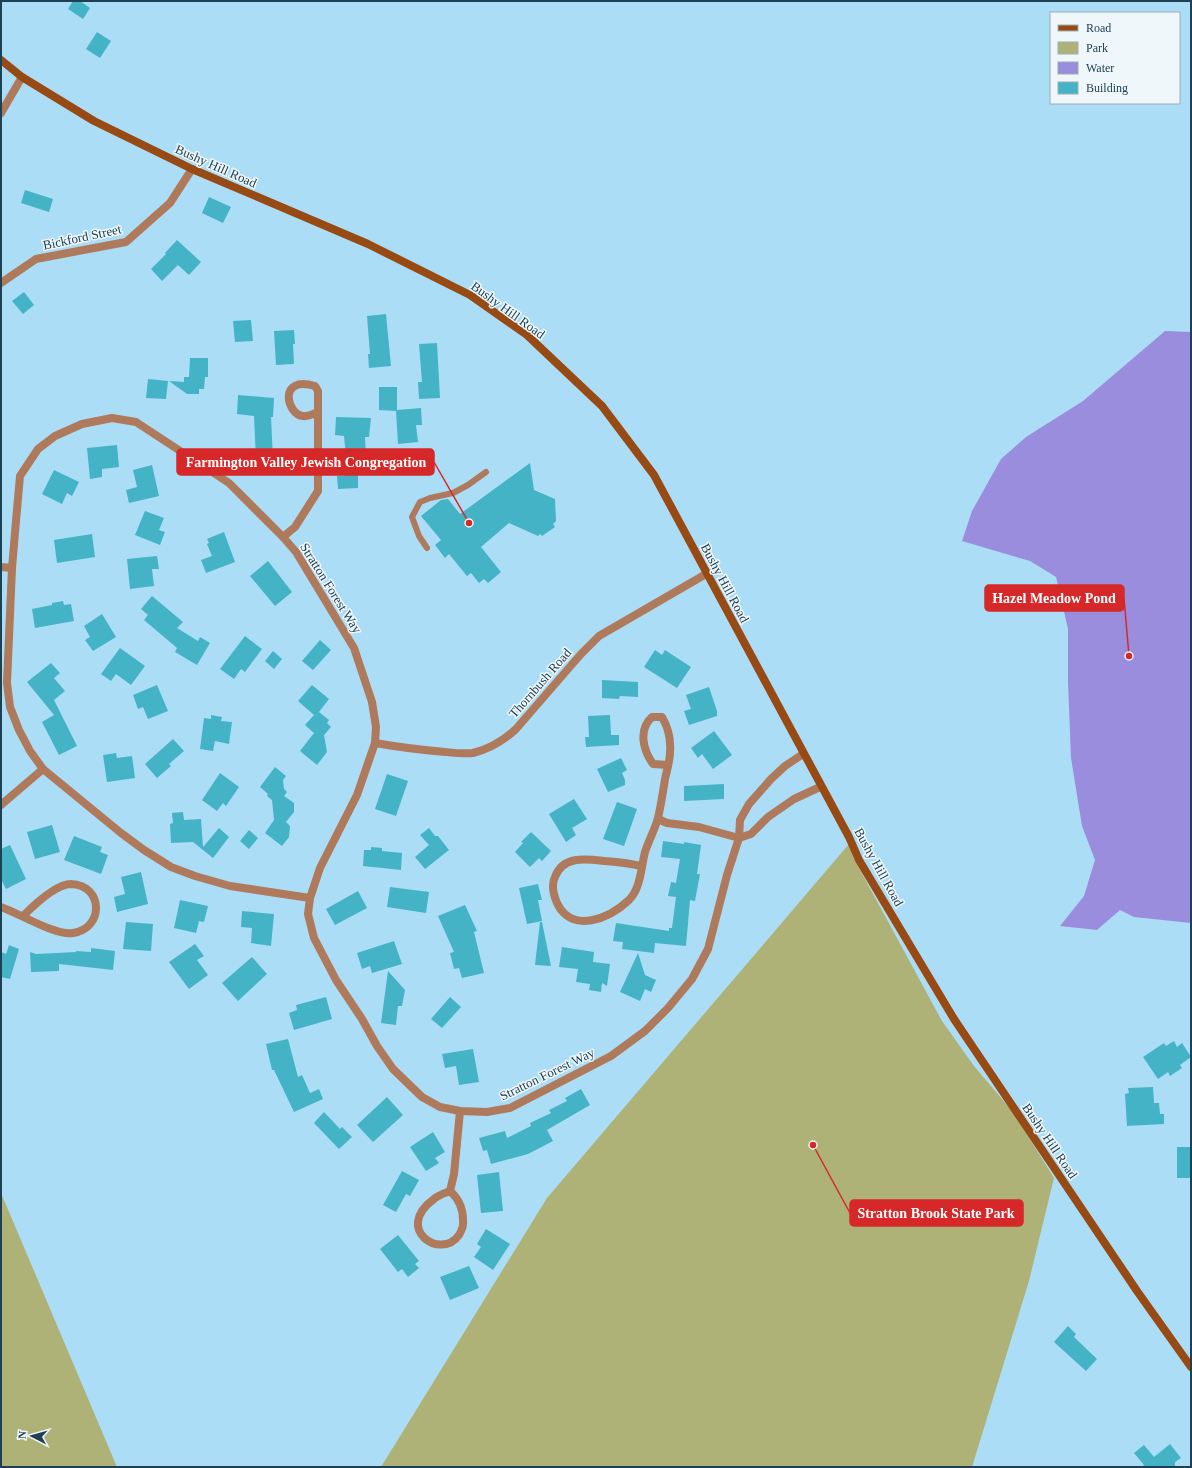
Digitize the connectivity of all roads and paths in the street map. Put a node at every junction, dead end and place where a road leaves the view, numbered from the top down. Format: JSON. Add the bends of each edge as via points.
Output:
{"nodes":[{"id":1,"x":1,"y":60,"type":"edge"},
{"id":2,"x":22,"y":76,"type":"junction"},
{"id":3,"x":1,"y":113,"type":"edge"},
{"id":4,"x":192,"y":169,"type":"junction"},
{"id":5,"x":1,"y":283,"type":"edge"},
{"id":6,"x":318,"y":412,"type":"junction"},
{"id":7,"x":486,"y":472,"type":"dead end"},
{"id":8,"x":283,"y":537,"type":"junction"},
{"id":9,"x":427,"y":548,"type":"dead end"},
{"id":10,"x":1,"y":567,"type":"edge"},
{"id":11,"x":12,"y":568,"type":"junction"},
{"id":12,"x":706,"y":574,"type":"junction"},
{"id":13,"x":375,"y":743,"type":"junction"},
{"id":14,"x":803,"y":754,"type":"junction"},
{"id":15,"x":668,"y":766,"type":"junction"},
{"id":16,"x":43,"y":769,"type":"junction"},
{"id":17,"x":820,"y":787,"type":"junction"},
{"id":18,"x":1,"y":805,"type":"edge"},
{"id":19,"x":658,"y":819,"type":"junction"},
{"id":20,"x":739,"y":838,"type":"junction"},
{"id":21,"x":641,"y":866,"type":"junction"},
{"id":22,"x":310,"y":898,"type":"junction"},
{"id":23,"x":1,"y":907,"type":"edge"},
{"id":24,"x":23,"y":916,"type":"junction"},
{"id":25,"x":460,"y":1112,"type":"junction"},
{"id":26,"x":450,"y":1190,"type":"junction"},
{"id":27,"x":1191,"y":1367,"type":"edge"}],
"edges":[{"from":1,"to":2,"type":"main road","name":"Bushy Hill Road"},
{"from":2,"to":3,"type":"street"},
{"from":2,"to":4,"type":"main road","name":"Bushy Hill Road","via":[[94,121]]},
{"from":4,"to":5,"type":"street","name":"Bickford Street","via":[[170,203],[126,242],[36,259]]},
{"from":4,"to":12,"type":"main road","name":"Bushy Hill Road","via":[[368,244],[470,295],[527,335],[602,406],[654,475]]},
{"from":6,"to":6,"type":"street","via":[[318,391],[315,386],[295,384],[289,390],[294,412],[301,416],[310,416]]},
{"from":6,"to":8,"type":"street","via":[[318,491],[295,527]]},
{"from":7,"to":9,"type":"lane","via":[[453,493],[420,502],[412,517]]},
{"from":8,"to":11,"type":"street","name":"Stratton Forest Way","via":[[229,483],[136,422],[112,418],[82,424],[55,436],[38,449],[20,476]]},
{"from":8,"to":13,"type":"street","name":"Stratton Forest Way","via":[[296,552],[354,648],[372,702],[376,727]]},
{"from":10,"to":11,"type":"street"},
{"from":11,"to":16,"type":"street","name":"Stratton Forest Way","via":[[7,683],[10,707],[30,751]]},
{"from":12,"to":13,"type":"street","name":"Thornbush Road","via":[[599,636],[516,729],[496,744],[480,751],[461,754]]},
{"from":12,"to":14,"type":"main road","name":"Bushy Hill Road"},
{"from":13,"to":22,"type":"street","name":"Stratton Forest Way","via":[[357,795],[320,868]]},
{"from":14,"to":17,"type":"main road","name":"Bushy Hill Road"},
{"from":14,"to":20,"type":"street","name":"Stratton Forest Way","via":[[775,775],[748,804],[740,820]]},
{"from":15,"to":15,"type":"street","via":[[654,764],[644,748],[644,733],[647,722],[652,717],[662,717],[667,725],[670,753]]},
{"from":15,"to":19,"type":"street"},
{"from":16,"to":18,"type":"street"},
{"from":16,"to":22,"type":"street","name":"Stratton Forest Way","via":[[121,833],[172,867],[230,886]]},
{"from":17,"to":20,"type":"street","via":[[794,799],[768,817],[751,834]]},
{"from":17,"to":27,"type":"main road","name":"Bushy Hill Road","via":[[849,837],[859,860],[954,1019]]},
{"from":19,"to":20,"type":"street"},
{"from":19,"to":21,"type":"street"},
{"from":20,"to":25,"type":"street","name":"Stratton Forest Way","via":[[708,949],[692,979],[645,1031],[611,1056],[510,1108],[487,1112]]},
{"from":21,"to":21,"type":"street","via":[[636,890],[630,899],[605,917],[577,921],[561,911],[553,885],[555,876],[570,861],[586,859]]},
{"from":22,"to":25,"type":"street","name":"Stratton Forest Way","via":[[308,914],[314,938],[336,980],[393,1069],[422,1097],[440,1107]]},
{"from":23,"to":24,"type":"street"},
{"from":24,"to":24,"type":"street","via":[[61,932],[73,933],[86,928],[94,920],[95,899],[89,891],[70,884],[37,901]]},
{"from":25,"to":26,"type":"street"},
{"from":26,"to":26,"type":"street","via":[[434,1199],[422,1211],[417,1222],[418,1228],[427,1240],[440,1244],[450,1243],[462,1230],[463,1214],[456,1196]]}]}
